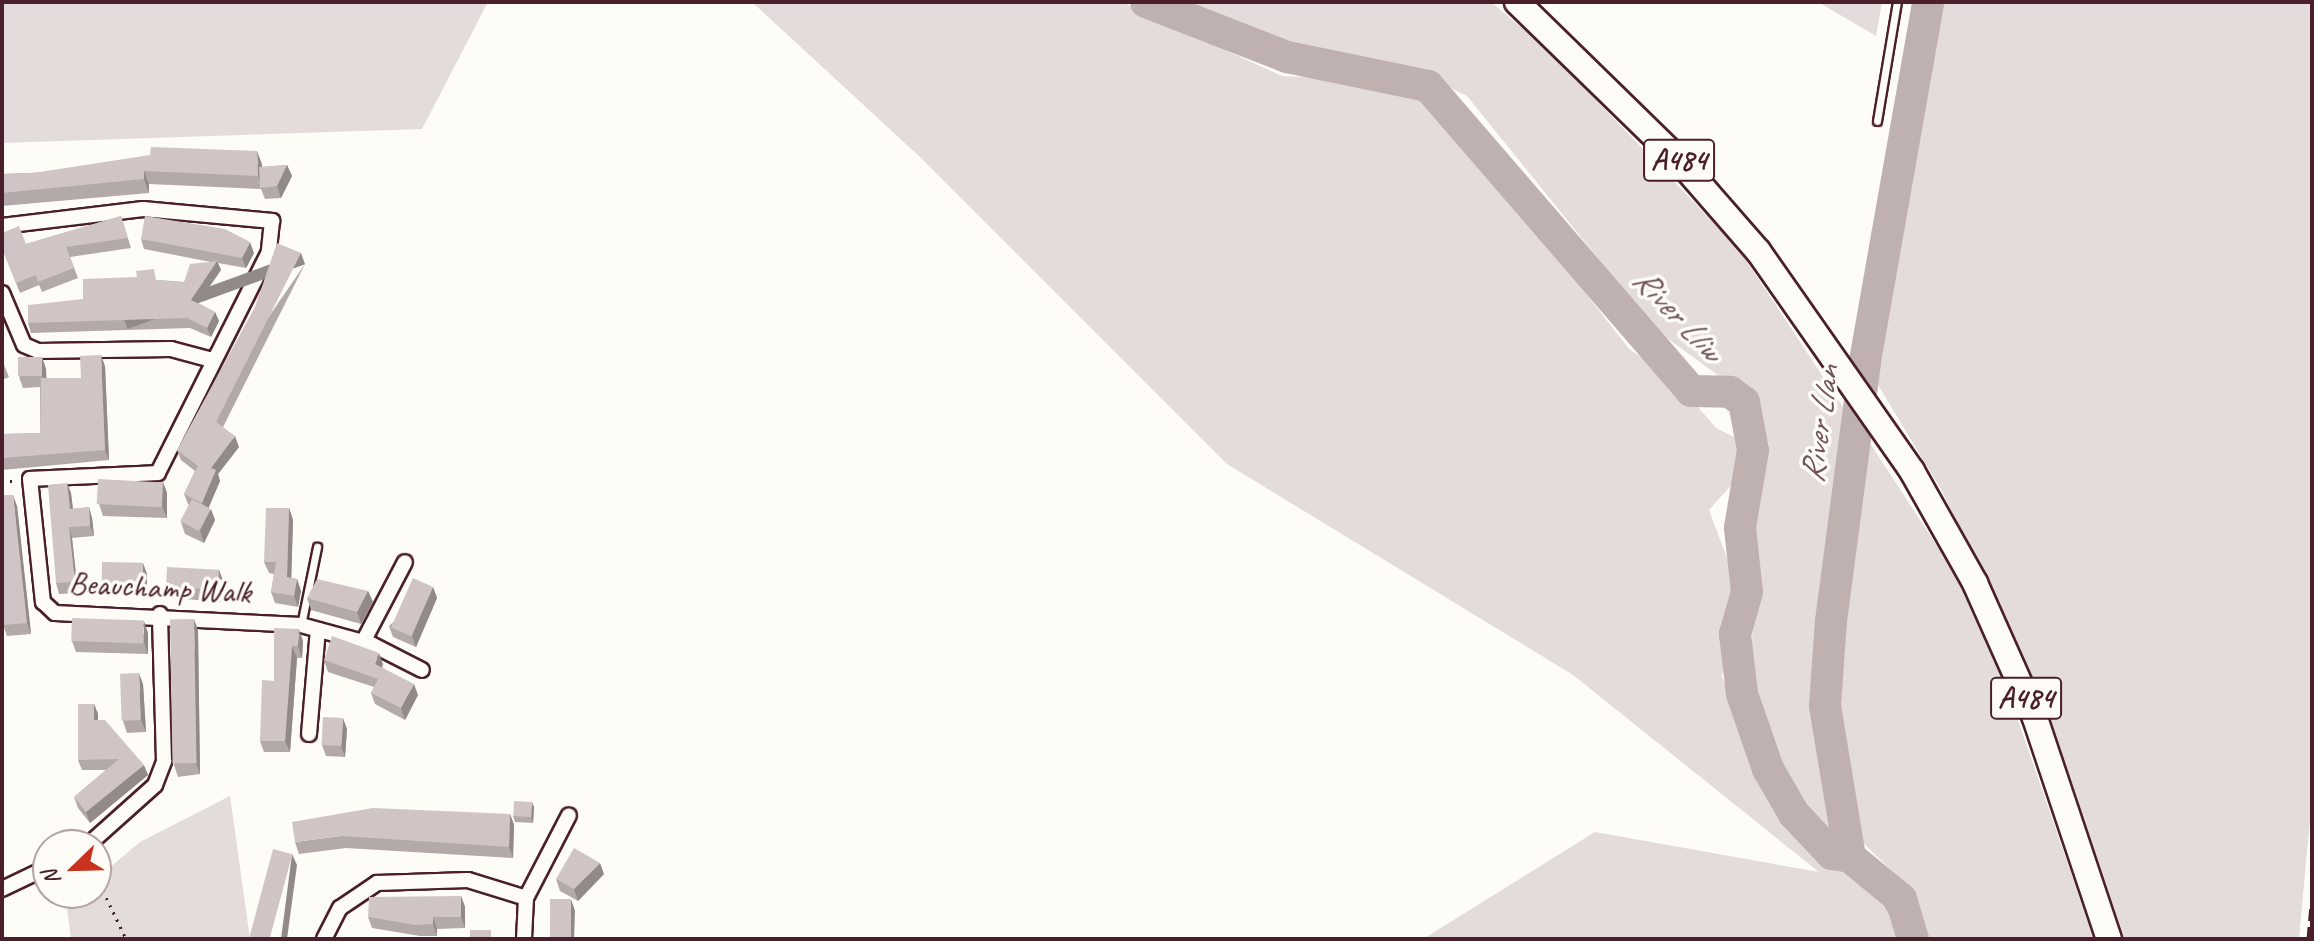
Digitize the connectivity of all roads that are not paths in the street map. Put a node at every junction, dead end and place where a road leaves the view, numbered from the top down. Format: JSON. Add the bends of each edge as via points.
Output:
{"nodes":[{"id":1,"x":1517,"y":2,"type":"edge"},
{"id":2,"x":1897,"y":2,"type":"edge"},
{"id":3,"x":1877,"y":121,"type":"dead end"},
{"id":4,"x":2,"y":226,"type":"edge"},
{"id":5,"x":2,"y":293,"type":"edge"},
{"id":6,"x":212,"y":360,"type":"junction"},
{"id":7,"x":317,"y":547,"type":"dead end"},
{"id":8,"x":405,"y":562,"type":"dead end"},
{"id":9,"x":160,"y":614,"type":"junction"},
{"id":10,"x":301,"y":625,"type":"junction"},
{"id":11,"x":318,"y":630,"type":"junction"},
{"id":12,"x":363,"y":642,"type":"junction"},
{"id":13,"x":422,"y":670,"type":"dead end"},
{"id":14,"x":309,"y":734,"type":"dead end"},
{"id":15,"x":569,"y":815,"type":"dead end"},
{"id":16,"x":106,"y":829,"type":"edge"},
{"id":17,"x":32,"y":875,"type":"edge"},
{"id":18,"x":2,"y":889,"type":"edge"},
{"id":19,"x":526,"y":898,"type":"junction"},
{"id":20,"x":324,"y":939,"type":"edge"},
{"id":21,"x":524,"y":939,"type":"edge"},
{"id":22,"x":2109,"y":939,"type":"edge"}],
"edges":[{"from":1,"to":22,"type":"main road","number":"A484","via":[[1675,156],[1823,336],[1912,471],[1975,583],[2035,718]]},
{"from":2,"to":3,"type":"lane"},
{"from":4,"to":6,"type":"street","name":"Beauchamp Walk","via":[[143,209],[272,221],[269,252]]},
{"from":5,"to":6,"type":"street","via":[[24,345],[38,351],[171,349]]},
{"from":6,"to":9,"type":"street","name":"Beauchamp Walk","via":[[158,473],[30,479],[43,602],[55,613]]},
{"from":7,"to":10,"type":"lane"},
{"from":8,"to":12,"type":"street"},
{"from":9,"to":10,"type":"street","name":"Beauchamp Walk"},
{"from":9,"to":16,"type":"street","via":[[164,761],[155,785]]},
{"from":10,"to":11,"type":"street","name":"Beauchamp Walk"},
{"from":11,"to":12,"type":"street","name":"Beauchamp Walk"},
{"from":11,"to":14,"type":"street"},
{"from":12,"to":13,"type":"street","name":"Beauchamp Walk"},
{"from":15,"to":19,"type":"street"},
{"from":17,"to":18,"type":"street"},
{"from":19,"to":20,"type":"street","via":[[468,880],[377,883],[340,908]]},
{"from":19,"to":21,"type":"street"}]}
